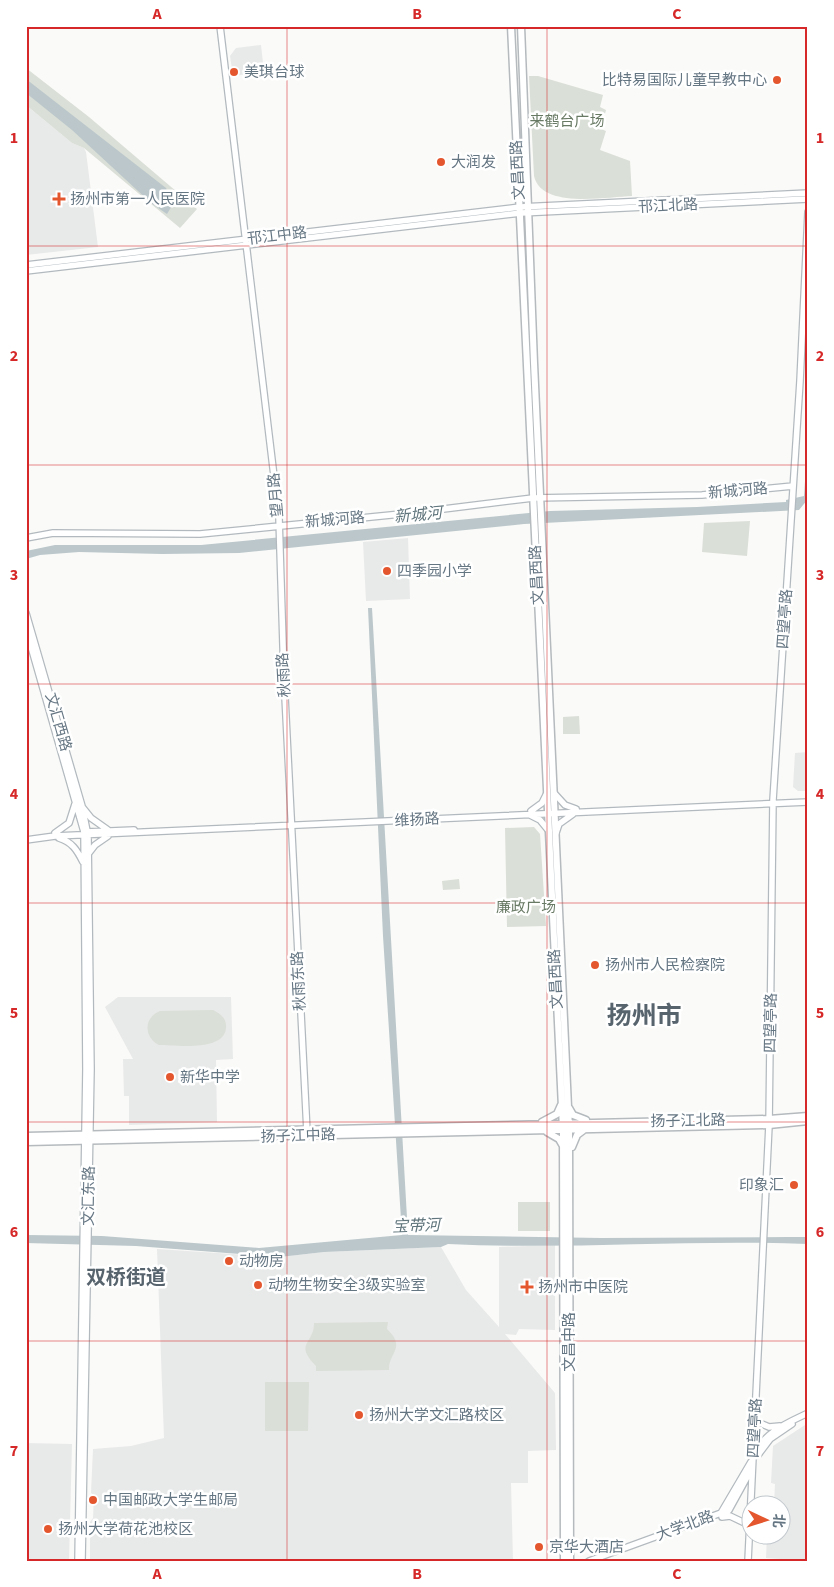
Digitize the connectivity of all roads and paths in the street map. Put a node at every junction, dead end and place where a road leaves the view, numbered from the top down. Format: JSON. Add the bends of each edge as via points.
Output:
{"nodes":[{"id":1,"x":218,"y":26,"type":"edge"},
{"id":2,"x":511,"y":26,"type":"edge"},
{"id":3,"x":521,"y":26,"type":"edge"},
{"id":4,"x":808,"y":193,"type":"edge"},
{"id":5,"x":808,"y":199,"type":"edge"},
{"id":6,"x":524,"y":210,"type":"junction"},
{"id":7,"x":808,"y":212,"type":"edge"},
{"id":8,"x":244,"y":243,"type":"junction"},
{"id":9,"x":26,"y":265,"type":"edge"},
{"id":10,"x":26,"y":270,"type":"edge"},
{"id":11,"x":793,"y":486,"type":"junction"},
{"id":12,"x":537,"y":498,"type":"junction"},
{"id":13,"x":537,"y":508,"type":"junction"},
{"id":14,"x":278,"y":525,"type":"junction"},
{"id":15,"x":26,"y":538,"type":"edge"},
{"id":16,"x":26,"y":613,"type":"edge"},
{"id":17,"x":26,"y":629,"type":"edge"},
{"id":18,"x":551,"y":793,"type":"junction"},
{"id":19,"x":75,"y":797,"type":"junction"},
{"id":20,"x":808,"y":800,"type":"edge"},
{"id":21,"x":773,"y":802,"type":"junction"},
{"id":22,"x":82,"y":806,"type":"junction"},
{"id":23,"x":576,"y":811,"type":"junction"},
{"id":24,"x":552,"y":812,"type":"junction"},
{"id":25,"x":531,"y":813,"type":"junction"},
{"id":26,"x":293,"y":824,"type":"junction"},
{"id":27,"x":552,"y":832,"type":"junction"},
{"id":28,"x":110,"y":833,"type":"junction"},
{"id":29,"x":86,"y":834,"type":"junction"},
{"id":30,"x":55,"y":835,"type":"junction"},
{"id":31,"x":26,"y":838,"type":"edge"},
{"id":32,"x":88,"y":854,"type":"junction"},
{"id":33,"x":84,"y":864,"type":"junction"},
{"id":34,"x":565,"y":1105,"type":"junction"},
{"id":35,"x":808,"y":1116,"type":"edge"},
{"id":36,"x":808,"y":1121,"type":"edge"},
{"id":37,"x":592,"y":1122,"type":"junction"},
{"id":38,"x":769,"y":1122,"type":"junction"},
{"id":39,"x":566,"y":1126,"type":"junction"},
{"id":40,"x":539,"y":1127,"type":"junction"},
{"id":41,"x":586,"y":1129,"type":"junction"},
{"id":42,"x":307,"y":1132,"type":"junction"},
{"id":43,"x":26,"y":1136,"type":"edge"},
{"id":44,"x":88,"y":1139,"type":"junction"},
{"id":45,"x":26,"y":1142,"type":"edge"},
{"id":46,"x":563,"y":1147,"type":"junction"},
{"id":47,"x":569,"y":1163,"type":"junction"},
{"id":48,"x":566,"y":1234,"type":"junction"},
{"id":49,"x":566,"y":1247,"type":"junction"},
{"id":50,"x":86,"y":1258,"type":"junction"},
{"id":51,"x":807,"y":1414,"type":"edge"},
{"id":52,"x":755,"y":1421,"type":"junction"},
{"id":53,"x":780,"y":1426,"type":"junction"},
{"id":54,"x":753,"y":1458,"type":"junction"},
{"id":55,"x":752,"y":1468,"type":"junction"},
{"id":56,"x":751,"y":1494,"type":"edge"},
{"id":57,"x":722,"y":1517,"type":"junction"},
{"id":58,"x":742,"y":1522,"type":"edge"},
{"id":59,"x":748,"y":1544,"type":"edge"},
{"id":60,"x":78,"y":1561,"type":"edge"},
{"id":61,"x":82,"y":1561,"type":"edge"},
{"id":62,"x":564,"y":1561,"type":"edge"},
{"id":63,"x":570,"y":1561,"type":"edge"},
{"id":64,"x":589,"y":1561,"type":"edge"},
{"id":65,"x":600,"y":1561,"type":"edge"},
{"id":66,"x":748,"y":1561,"type":"edge"}],
"edges":[{"from":1,"to":8,"type":"main road","name":"望月路"},
{"from":2,"to":6,"type":"main road","name":"文昌西路"},
{"from":3,"to":6,"type":"main road","name":"文昌西路"},
{"from":4,"to":6,"type":"main road","name":"邗江北路"},
{"from":5,"to":6,"type":"main road","name":"邗江北路"},
{"from":6,"to":8,"type":"main road","name":"邗江中路"},
{"from":6,"to":12,"type":"main road","name":"文昌西路"},
{"from":7,"to":11,"type":"main road","name":"四望亭路"},
{"from":8,"to":9,"type":"main road","name":"邗江中路"},
{"from":8,"to":10,"type":"main road","name":"邗江中路"},
{"from":8,"to":14,"type":"main road","name":"望月路"},
{"from":11,"to":12,"type":"main road","name":"新城河路","via":[[702,495]]},
{"from":11,"to":21,"type":"main road","name":"四望亭路"},
{"from":12,"to":13,"type":"main road","name":"文昌西路"},
{"from":12,"to":14,"type":"main road","name":"新城河路"},
{"from":13,"to":18,"type":"main road","name":"文昌西路","via":[[534,525]]},
{"from":13,"to":18,"type":"main road","name":"文昌西路","via":[[542,525]]},
{"from":14,"to":15,"type":"main road","name":"新城河路","via":[[200,534],[53,533]]},
{"from":14,"to":26,"type":"main road","name":"秋雨路"},
{"from":16,"to":22,"type":"main road","name":"文汇西路"},
{"from":17,"to":19,"type":"main road","name":"文汇西路"},
{"from":18,"to":23,"type":"main road"},
{"from":18,"to":24,"type":"main road","name":"文昌西路"},
{"from":18,"to":25,"type":"main road"},
{"from":19,"to":29,"type":"main road","name":"文汇西路"},
{"from":19,"to":30,"type":"main road","via":[[69,823]]},
{"from":20,"to":21,"type":"main road","name":"维扬路"},
{"from":21,"to":23,"type":"main road","name":"维扬路"},
{"from":21,"to":38,"type":"main road","name":"四望亭路"},
{"from":22,"to":28,"type":"main road"},
{"from":22,"to":29,"type":"main road","name":"文汇西路"},
{"from":23,"to":24,"type":"main road","name":"维扬路"},
{"from":23,"to":27,"type":"main road"},
{"from":24,"to":25,"type":"main road","name":"维扬路"},
{"from":24,"to":27,"type":"main road","name":"文昌西路"},
{"from":25,"to":26,"type":"main road","name":"维扬路"},
{"from":25,"to":27,"type":"main road"},
{"from":26,"to":28,"type":"main road","name":"维扬路"},
{"from":26,"to":42,"type":"main road","name":"秋雨东路"},
{"from":27,"to":34,"type":"main road","name":"文昌西路"},
{"from":28,"to":29,"type":"main road","name":"维扬路"},
{"from":28,"to":32,"type":"main road"},
{"from":29,"to":30,"type":"main road","name":"维扬路"},
{"from":29,"to":32,"type":"main road","name":"文汇东路"},
{"from":29,"to":33,"type":"main road","name":"文汇东路"},
{"from":30,"to":31,"type":"main road","name":"维扬路"},
{"from":30,"to":33,"type":"main road","via":[[68,840]]},
{"from":32,"to":44,"type":"main road","name":"文汇东路"},
{"from":33,"to":44,"type":"main road","name":"文汇东路"},
{"from":34,"to":37,"type":"main road","via":[[573,1115]]},
{"from":34,"to":39,"type":"main road","name":"文昌西路"},
{"from":34,"to":40,"type":"main road"},
{"from":35,"to":38,"type":"main road","name":"扬子江北路"},
{"from":36,"to":38,"type":"main road","name":"扬子江北路"},
{"from":37,"to":38,"type":"main road","name":"扬子江北路"},
{"from":37,"to":39,"type":"main road","name":"扬子江北路"},
{"from":38,"to":41,"type":"main road","name":"扬子江北路"},
{"from":38,"to":52,"type":"main road","name":"四望亭路"},
{"from":39,"to":40,"type":"main road","name":"扬子江中路"},
{"from":39,"to":41,"type":"main road","name":"扬子江北路"},
{"from":39,"to":46,"type":"main road","name":"文昌中路"},
{"from":39,"to":47,"type":"main road","name":"文昌中路"},
{"from":40,"to":42,"type":"main road","name":"扬子江中路"},
{"from":40,"to":46,"type":"main road","via":[[559,1138]]},
{"from":41,"to":47,"type":"main road","via":[[573,1142]]},
{"from":42,"to":44,"type":"main road","name":"扬子江中路"},
{"from":43,"to":44,"type":"main road","name":"扬子江中路"},
{"from":44,"to":45,"type":"main road","name":"扬子江中路"},
{"from":44,"to":50,"type":"main road","name":"文汇东路"},
{"from":46,"to":48,"type":"main road","name":"文昌中路"},
{"from":47,"to":48,"type":"main road","name":"文昌中路"},
{"from":48,"to":49,"type":"main road","name":"文昌中路"},
{"from":49,"to":62,"type":"main road","name":"文昌中路"},
{"from":49,"to":63,"type":"main road","name":"文昌中路"},
{"from":50,"to":60,"type":"main road","name":"文汇东路"},
{"from":50,"to":61,"type":"main road","name":"文汇东路"},
{"from":51,"to":53,"type":"main road","name":"大学北路"},
{"from":51,"to":55,"type":"main road","name":"大学北路","via":[[770,1439],[760,1450]]},
{"from":52,"to":53,"type":"main road","via":[[769,1427]]},
{"from":52,"to":54,"type":"main road","name":"四望亭路"},
{"from":53,"to":54,"type":"main road","name":"大学北路","via":[[767,1436]]},
{"from":54,"to":55,"type":"main road","name":"四望亭路"},
{"from":54,"to":64,"type":"main road","name":"大学北路","via":[[721,1513]]},
{"from":55,"to":56,"type":"main road","name":"四望亭路"},
{"from":55,"to":57,"type":"main road","name":"大学北路","via":[[730,1510]]},
{"from":57,"to":58,"type":"main road","via":[[730,1516]]},
{"from":57,"to":65,"type":"main road","name":"大学北路"},
{"from":59,"to":66,"type":"main road","name":"四望亭路"}]}
